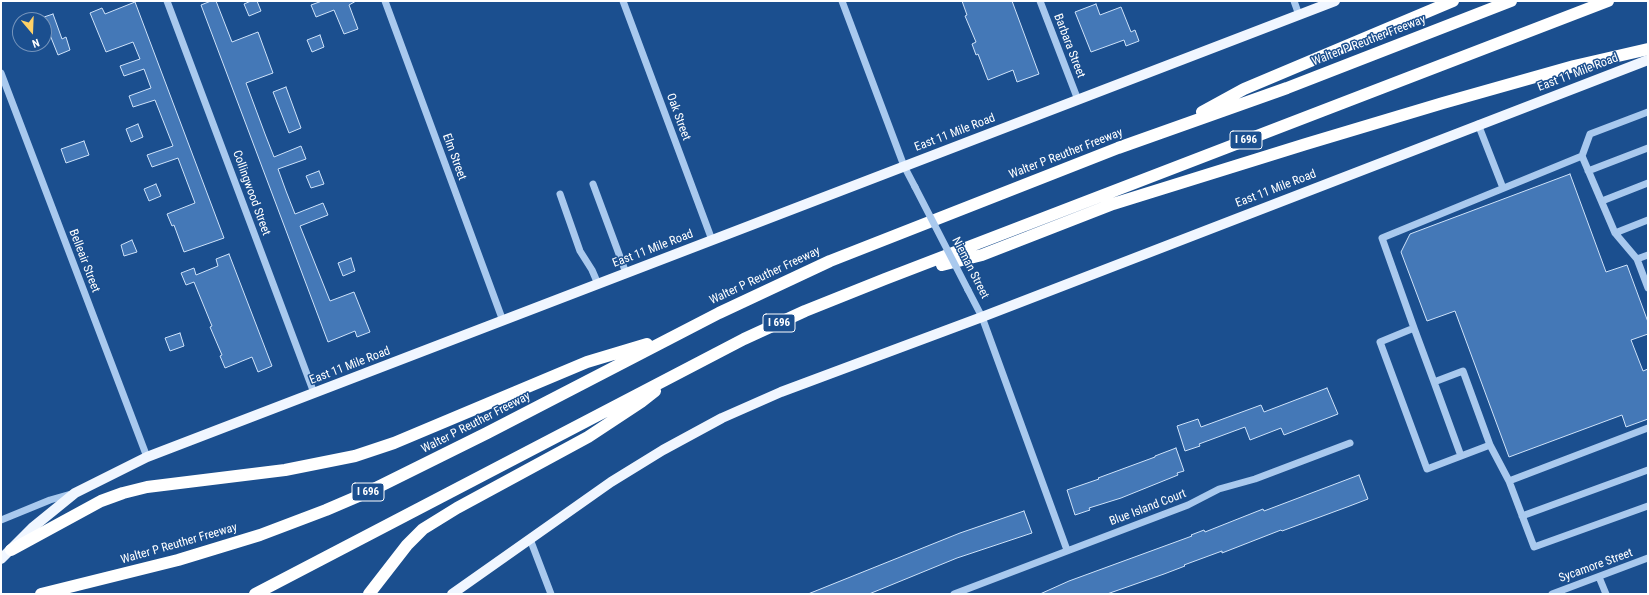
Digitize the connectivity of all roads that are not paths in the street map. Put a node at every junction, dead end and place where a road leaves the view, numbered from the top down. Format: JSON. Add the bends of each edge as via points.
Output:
{"nodes":[{"id":1,"x":167,"y":1,"type":"edge"},
{"id":2,"x":385,"y":1,"type":"edge"},
{"id":3,"x":623,"y":1,"type":"edge"},
{"id":4,"x":842,"y":1,"type":"edge"},
{"id":5,"x":1040,"y":1,"type":"edge"},
{"id":6,"x":1294,"y":1,"type":"edge"},
{"id":7,"x":1335,"y":1,"type":"edge"},
{"id":8,"x":1453,"y":1,"type":"edge"},
{"id":9,"x":1511,"y":1,"type":"edge"},
{"id":10,"x":1608,"y":1,"type":"edge"},
{"id":11,"x":1299,"y":15,"type":"junction"},
{"id":12,"x":1648,"y":48,"type":"edge"},
{"id":13,"x":1648,"y":60,"type":"edge"},
{"id":14,"x":1,"y":73,"type":"edge"},
{"id":15,"x":1078,"y":100,"type":"junction"},
{"id":16,"x":1648,"y":112,"type":"edge"},
{"id":17,"x":1478,"y":124,"type":"junction"},
{"id":18,"x":1173,"y":129,"type":"junction"},
{"id":19,"x":1648,"y":148,"type":"edge"},
{"id":20,"x":1582,"y":156,"type":"junction"},
{"id":21,"x":904,"y":166,"type":"junction"},
{"id":22,"x":1588,"y":171,"type":"junction"},
{"id":23,"x":1648,"y":183,"type":"edge"},
{"id":24,"x":593,"y":184,"type":"dead end"},
{"id":25,"x":1503,"y":188,"type":"junction"},
{"id":26,"x":560,"y":194,"type":"dead end"},
{"id":27,"x":1602,"y":201,"type":"junction"},
{"id":28,"x":1648,"y":220,"type":"edge"},
{"id":29,"x":1615,"y":233,"type":"junction"},
{"id":30,"x":712,"y":240,"type":"junction"},
{"id":31,"x":1648,"y":255,"type":"edge"},
{"id":32,"x":1637,"y":259,"type":"junction"},
{"id":33,"x":626,"y":273,"type":"junction"},
{"id":34,"x":885,"y":279,"type":"junction"},
{"id":35,"x":598,"y":284,"type":"junction"},
{"id":36,"x":1648,"y":288,"type":"edge"},
{"id":37,"x":982,"y":316,"type":"junction"},
{"id":38,"x":503,"y":321,"type":"junction"},
{"id":39,"x":1414,"y":328,"type":"junction"},
{"id":40,"x":673,"y":336,"type":"junction"},
{"id":41,"x":677,"y":374,"type":"junction"},
{"id":42,"x":1434,"y":382,"type":"junction"},
{"id":43,"x":314,"y":393,"type":"junction"},
{"id":44,"x":1648,"y":428,"type":"edge"},
{"id":45,"x":1350,"y":443,"type":"dead end"},
{"id":46,"x":1490,"y":445,"type":"junction"},
{"id":47,"x":1461,"y":456,"type":"junction"},
{"id":48,"x":147,"y":457,"type":"junction"},
{"id":49,"x":1648,"y":470,"type":"edge"},
{"id":50,"x":1509,"y":481,"type":"junction"},
{"id":51,"x":75,"y":493,"type":"junction"},
{"id":52,"x":1648,"y":506,"type":"edge"},
{"id":53,"x":1522,"y":516,"type":"junction"},
{"id":54,"x":1,"y":520,"type":"edge"},
{"id":55,"x":530,"y":539,"type":"junction"},
{"id":56,"x":11,"y":550,"type":"junction"},
{"id":57,"x":1067,"y":550,"type":"junction"},
{"id":58,"x":1648,"y":558,"type":"edge"},
{"id":59,"x":1,"y":559,"type":"edge"},
{"id":60,"x":1599,"y":577,"type":"junction"},
{"id":61,"x":41,"y":594,"type":"edge"},
{"id":62,"x":255,"y":594,"type":"edge"},
{"id":63,"x":370,"y":594,"type":"edge"},
{"id":64,"x":452,"y":594,"type":"edge"},
{"id":65,"x":551,"y":594,"type":"edge"},
{"id":66,"x":954,"y":594,"type":"edge"},
{"id":67,"x":1552,"y":594,"type":"edge"},
{"id":68,"x":1606,"y":594,"type":"edge"}],
"edges":[{"from":1,"to":43,"type":"street","name":"Collingwood Street"},
{"from":2,"to":38,"type":"street","name":"Elm Street"},
{"from":3,"to":30,"type":"street","name":"Oak Street"},
{"from":4,"to":21,"type":"street","name":"Nieman Street"},
{"from":5,"to":15,"type":"street","name":"Barbara Street"},
{"from":6,"to":11,"type":"street"},
{"from":7,"to":11,"type":"main road","name":"East 11 Mile Road"},
{"from":8,"to":18,"type":"highway","via":[[1244,89]]},
{"from":9,"to":18,"type":"highway","name":"Walter P Reuther Freeway","number":"I 696"},
{"from":10,"to":34,"type":"highway","number":"I 696"},
{"from":11,"to":15,"type":"main road","name":"East 11 Mile Road"},
{"from":12,"to":34,"type":"highway","via":[[1443,103],[1113,204],[982,255]]},
{"from":13,"to":17,"type":"main road","name":"East 11 Mile Road"},
{"from":14,"to":48,"type":"street","name":"Belleair Street"},
{"from":15,"to":21,"type":"main road","name":"East 11 Mile Road"},
{"from":16,"to":20,"type":"street","via":[[1590,134]]},
{"from":17,"to":25,"type":"street"},
{"from":17,"to":37,"type":"main road","name":"East 11 Mile Road"},
{"from":18,"to":40,"type":"highway","name":"Walter P Reuther Freeway","number":"I 696","via":[[830,261]]},
{"from":19,"to":22,"type":"street"},
{"from":20,"to":22,"type":"street"},
{"from":20,"to":25,"type":"street"},
{"from":21,"to":30,"type":"main road","name":"East 11 Mile Road"},
{"from":21,"to":37,"type":"street","name":"Nieman Street","bridge":true},
{"from":22,"to":27,"type":"street"},
{"from":23,"to":27,"type":"street"},
{"from":24,"to":33,"type":"street"},
{"from":25,"to":39,"type":"street","via":[[1382,238]]},
{"from":26,"to":35,"type":"street","via":[[580,251]]},
{"from":27,"to":29,"type":"street"},
{"from":28,"to":29,"type":"street"},
{"from":29,"to":32,"type":"street"},
{"from":30,"to":33,"type":"main road","name":"East 11 Mile Road"},
{"from":31,"to":32,"type":"street"},
{"from":32,"to":36,"type":"street"},
{"from":33,"to":35,"type":"main road","name":"East 11 Mile Road"},
{"from":34,"to":41,"type":"highway","number":"I 696","via":[[805,311]]},
{"from":35,"to":38,"type":"main road","name":"East 11 Mile Road"},
{"from":37,"to":55,"type":"main road","name":"East 11 Mile Road","via":[[781,392],[722,418],[611,482]]},
{"from":37,"to":57,"type":"street","name":"Nieman Street"},
{"from":38,"to":43,"type":"main road","name":"East 11 Mile Road"},
{"from":39,"to":42,"type":"street"},
{"from":39,"to":47,"type":"street","via":[[1380,342],[1427,468]]},
{"from":40,"to":56,"type":"highway","via":[[586,362],[394,443],[355,456],[285,470],[147,487],[124,493],[102,501]]},
{"from":40,"to":61,"type":"highway","name":"Walter P Reuther Freeway","number":"I 696","via":[[488,433],[326,510],[178,560]]},
{"from":41,"to":62,"type":"highway","number":"I 696"},
{"from":41,"to":63,"type":"highway","via":[[641,402],[588,437],[457,508],[424,529],[407,546]]},
{"from":42,"to":46,"type":"street","via":[[1463,371]]},
{"from":42,"to":47,"type":"street"},
{"from":43,"to":48,"type":"main road","name":"East 11 Mile Road"},
{"from":44,"to":50,"type":"street"},
{"from":45,"to":57,"type":"street","name":"Blue Island Court","via":[[1255,479],[1219,489],[1188,505]]},
{"from":46,"to":47,"type":"street"},
{"from":46,"to":50,"type":"street"},
{"from":48,"to":51,"type":"main road","name":"East 11 Mile Road"},
{"from":49,"to":53,"type":"street"},
{"from":50,"to":53,"type":"street"},
{"from":51,"to":54,"type":"street"},
{"from":51,"to":56,"type":"main road","name":"East 11 Mile Road","via":[[32,528]]},
{"from":52,"to":53,"type":"street","via":[[1534,547]]},
{"from":55,"to":64,"type":"main road","name":"East 11 Mile Road"},
{"from":55,"to":65,"type":"street"},
{"from":56,"to":59,"type":"main road","name":"East 11 Mile Road"},
{"from":57,"to":66,"type":"street","name":"Blue Island Court"},
{"from":58,"to":60,"type":"street","name":"Sycamore Street"},
{"from":60,"to":67,"type":"street","name":"Sycamore Street"},
{"from":60,"to":68,"type":"street"}]}
